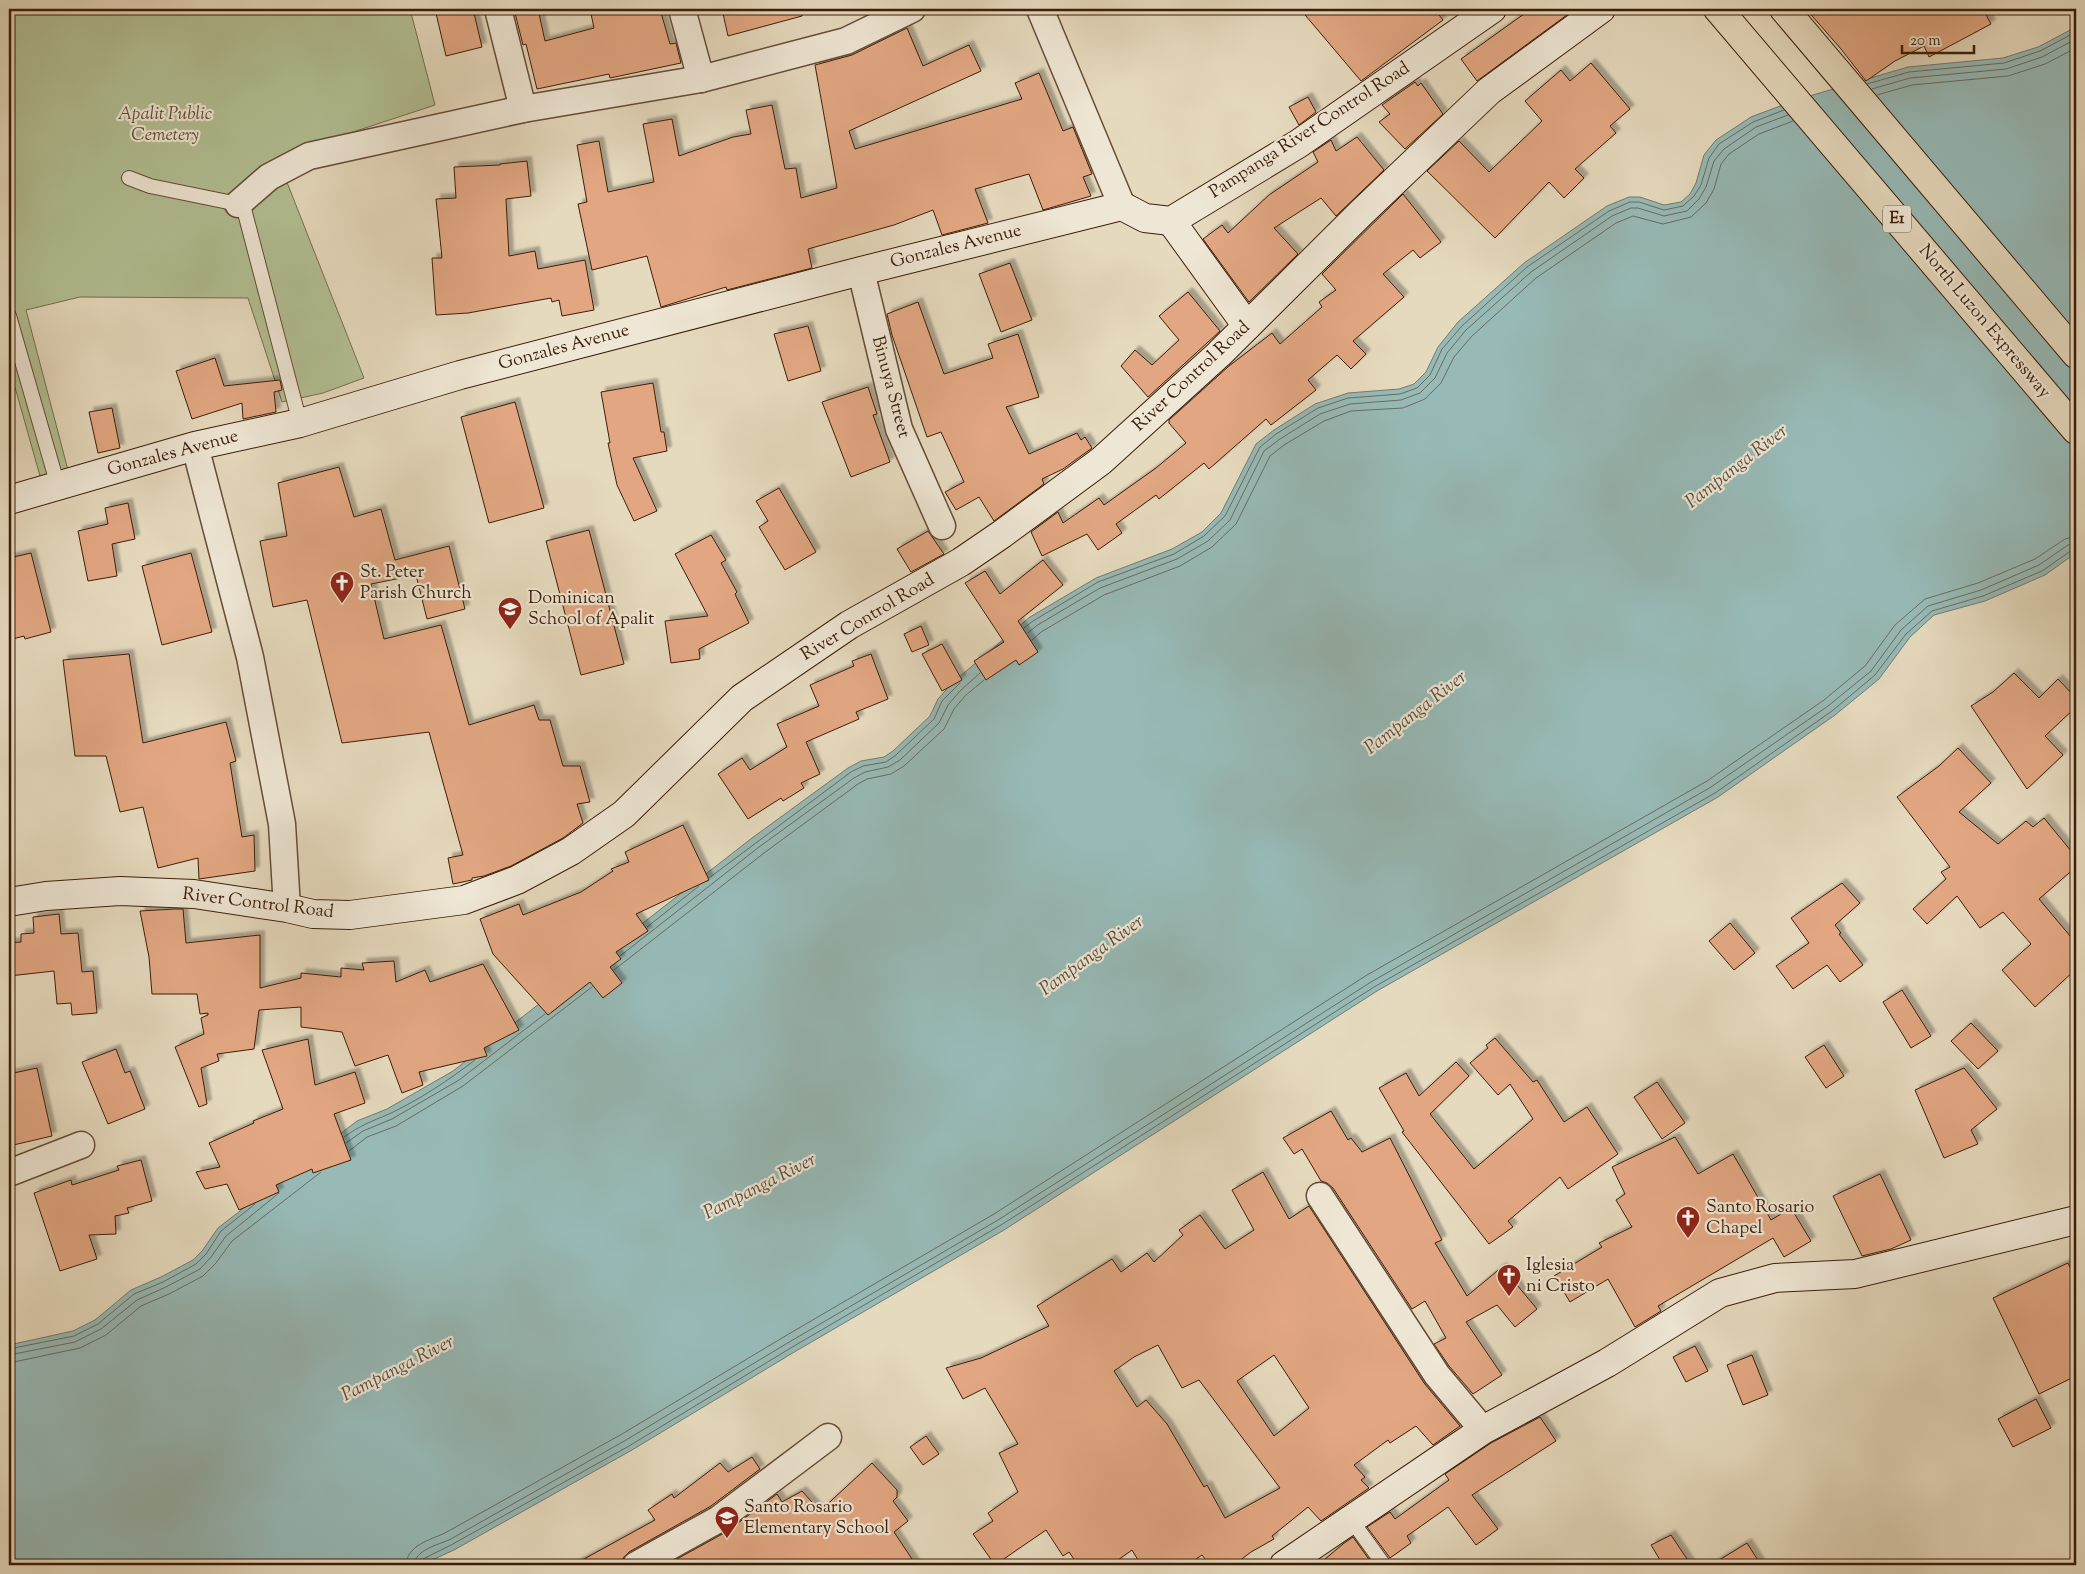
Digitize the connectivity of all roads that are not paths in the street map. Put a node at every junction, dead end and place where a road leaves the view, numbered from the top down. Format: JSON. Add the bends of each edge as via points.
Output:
{"nodes":[{"id":1,"x":498,"y":9,"type":"edge"},
{"id":2,"x":682,"y":9,"type":"edge"},
{"id":3,"x":912,"y":9,"type":"edge"},
{"id":4,"x":1040,"y":9,"type":"edge"},
{"id":5,"x":1492,"y":9,"type":"edge"},
{"id":6,"x":1601,"y":9,"type":"edge"},
{"id":7,"x":1718,"y":9,"type":"edge"},
{"id":8,"x":1784,"y":9,"type":"edge"},
{"id":9,"x":701,"y":80,"type":"junction"},
{"id":10,"x":523,"y":109,"type":"junction"},
{"id":11,"x":129,"y":178,"type":"dead end"},
{"id":12,"x":238,"y":204,"type":"junction"},
{"id":13,"x":1122,"y":206,"type":"junction"},
{"id":14,"x":1171,"y":221,"type":"junction"},
{"id":15,"x":860,"y":271,"type":"junction"},
{"id":16,"x":9,"y":316,"type":"edge"},
{"id":17,"x":1248,"y":326,"type":"junction"},
{"id":18,"x":2076,"y":354,"type":"edge"},
{"id":19,"x":300,"y":423,"type":"junction"},
{"id":20,"x":2076,"y":430,"type":"edge"},
{"id":21,"x":195,"y":446,"type":"junction"},
{"id":22,"x":58,"y":486,"type":"junction"},
{"id":23,"x":9,"y":500,"type":"edge"},
{"id":24,"x":942,"y":526,"type":"dead end"},
{"id":25,"x":9,"y":902,"type":"edge"},
{"id":26,"x":287,"y":908,"type":"junction"},
{"id":27,"x":81,"y":1145,"type":"dead end"},
{"id":28,"x":9,"y":1174,"type":"edge"},
{"id":29,"x":1320,"y":1196,"type":"dead end"},
{"id":30,"x":2076,"y":1220,"type":"edge"},
{"id":31,"x":1483,"y":1430,"type":"junction"},
{"id":32,"x":828,"y":1437,"type":"dead end"},
{"id":33,"x":1352,"y":1521,"type":"junction"},
{"id":34,"x":636,"y":1565,"type":"edge"},
{"id":35,"x":1284,"y":1565,"type":"edge"},
{"id":36,"x":1384,"y":1565,"type":"edge"}],
"edges":[{"from":1,"to":10,"type":"street"},
{"from":2,"to":9,"type":"street"},
{"from":3,"to":9,"type":"street","via":[[846,41]]},
{"from":4,"to":13,"type":"street"},
{"from":5,"to":14,"type":"street","name":"Pampanga River Control Road","via":[[1298,144]]},
{"from":6,"to":17,"type":"street","name":"River Control Road","via":[[1489,92],[1361,212]]},
{"from":7,"to":20,"type":"highway","name":"North Luzon Expressway","number":"E1"},
{"from":8,"to":18,"type":"highway"},
{"from":9,"to":10,"type":"street"},
{"from":10,"to":12,"type":"street","via":[[309,156],[269,177]]},
{"from":11,"to":12,"type":"lane","via":[[150,186]]},
{"from":12,"to":19,"type":"lane","via":[[244,209]]},
{"from":13,"to":14,"type":"street","via":[[1145,218]]},
{"from":13,"to":15,"type":"street","name":"Gonzales Avenue"},
{"from":14,"to":17,"type":"street"},
{"from":15,"to":19,"type":"street","name":"Gonzales Avenue","via":[[460,375]]},
{"from":15,"to":24,"type":"street","name":"Binuya Street","via":[[899,429]]},
{"from":16,"to":22,"type":"lane"},
{"from":17,"to":26,"type":"street","name":"River Control Road","via":[[1101,461],[1002,534],[961,562],[849,625],[742,698],[624,814],[572,851],[517,880],[464,900],[350,915],[314,914]]},
{"from":19,"to":21,"type":"street","name":"Gonzales Avenue"},
{"from":21,"to":22,"type":"street","name":"Gonzales Avenue"},
{"from":21,"to":26,"type":"street","via":[[250,657],[282,824]]},
{"from":22,"to":23,"type":"street","name":"Gonzales Avenue"},
{"from":25,"to":26,"type":"street","name":"River Control Road","via":[[120,891],[194,894]]},
{"from":27,"to":28,"type":"street"},
{"from":29,"to":31,"type":"street","via":[[1437,1375]]},
{"from":30,"to":31,"type":"street","via":[[1855,1274],[1776,1278],[1720,1293],[1607,1364]]},
{"from":31,"to":33,"type":"street"},
{"from":32,"to":34,"type":"street","via":[[719,1519]]},
{"from":33,"to":35,"type":"street"},
{"from":33,"to":36,"type":"lane"}]}
